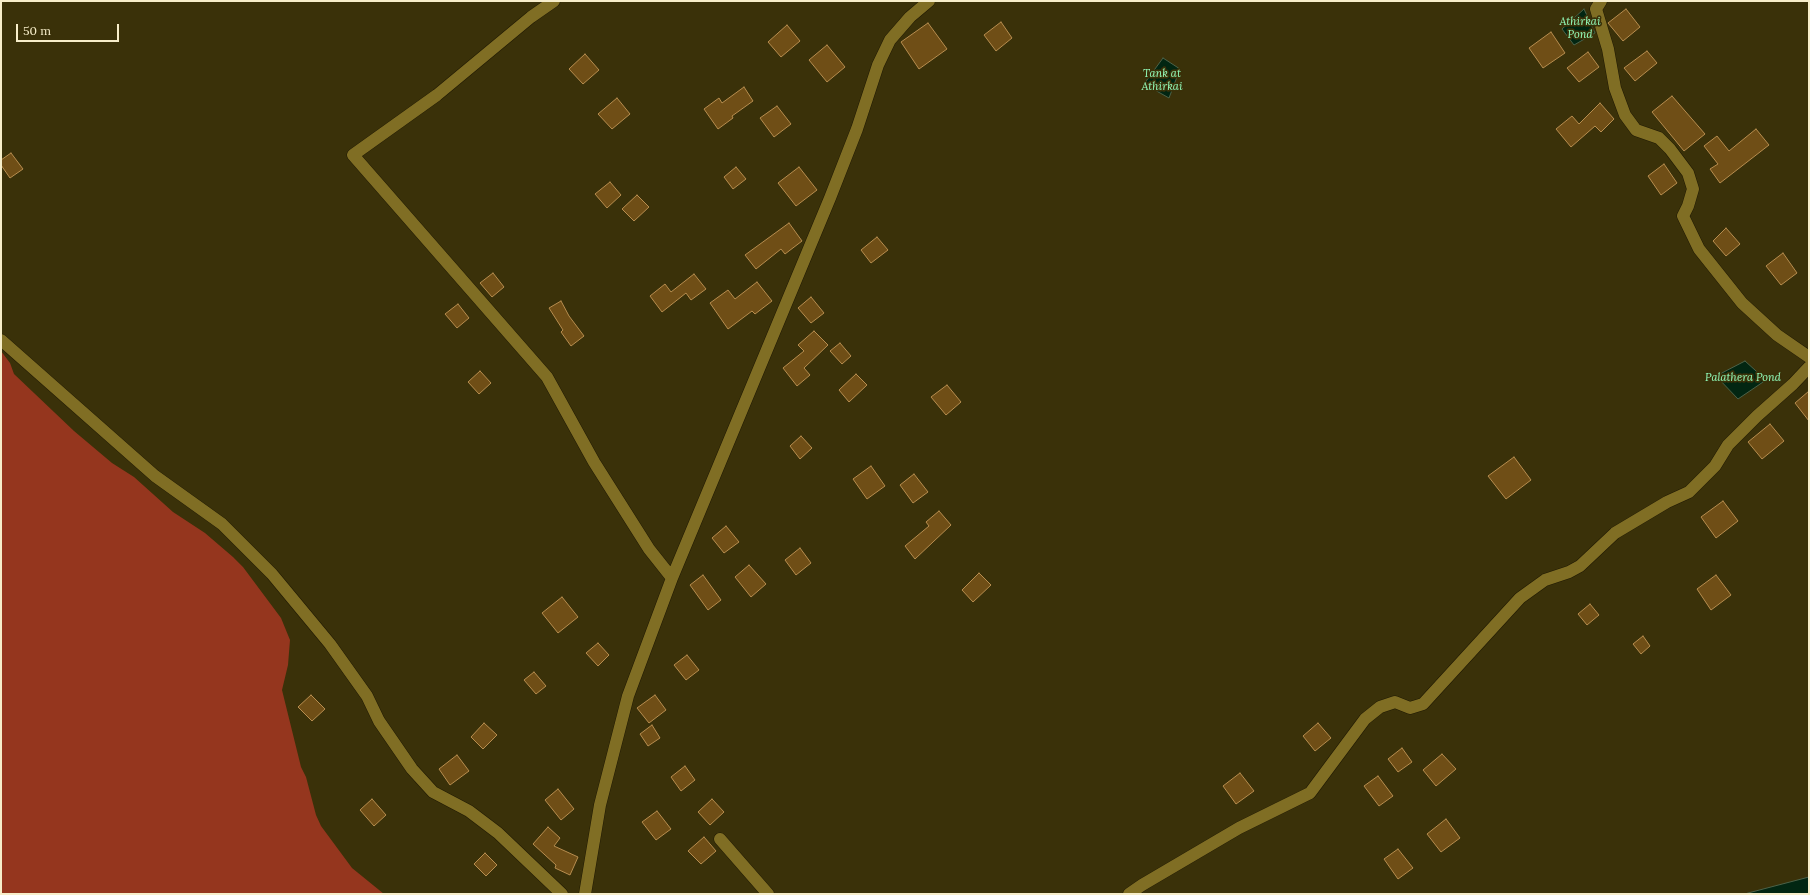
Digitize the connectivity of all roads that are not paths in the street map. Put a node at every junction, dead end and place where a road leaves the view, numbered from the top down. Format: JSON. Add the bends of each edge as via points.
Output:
{"nodes":[{"id":1,"x":554,"y":1,"type":"edge"},
{"id":2,"x":929,"y":1,"type":"edge"},
{"id":3,"x":1601,"y":1,"type":"edge"},
{"id":4,"x":1,"y":340,"type":"edge"},
{"id":5,"x":1809,"y":357,"type":"edge"},
{"id":6,"x":1809,"y":367,"type":"edge"},
{"id":7,"x":672,"y":578,"type":"junction"},
{"id":8,"x":720,"y":839,"type":"dead end"},
{"id":9,"x":562,"y":894,"type":"edge"},
{"id":10,"x":585,"y":894,"type":"edge"},
{"id":11,"x":768,"y":894,"type":"edge"},
{"id":12,"x":1130,"y":894,"type":"edge"}],
"edges":[{"from":1,"to":7,"type":"street","via":[[437,95],[353,154],[547,377],[594,462],[648,549]]},
{"from":2,"to":7,"type":"street","via":[[910,17],[890,40],[878,65],[830,198]]},
{"from":3,"to":5,"type":"street","via":[[1596,9],[1608,49],[1615,88],[1625,115],[1636,130],[1659,138],[1688,173],[1693,189],[1683,216],[1699,248],[1742,303],[1777,335]]},
{"from":4,"to":9,"type":"street","via":[[155,476],[222,524],[272,574],[330,644],[367,696],[379,721],[412,769],[433,792],[469,811],[498,833]]},
{"from":6,"to":12,"type":"street","via":[[1728,445],[1715,466],[1689,492],[1615,533],[1580,566],[1545,580],[1520,598],[1423,704],[1410,708],[1395,702],[1380,707],[1365,719],[1310,793],[1239,828]]},
{"from":7,"to":10,"type":"street","via":[[628,696],[600,805]]},
{"from":8,"to":11,"type":"street"}]}
